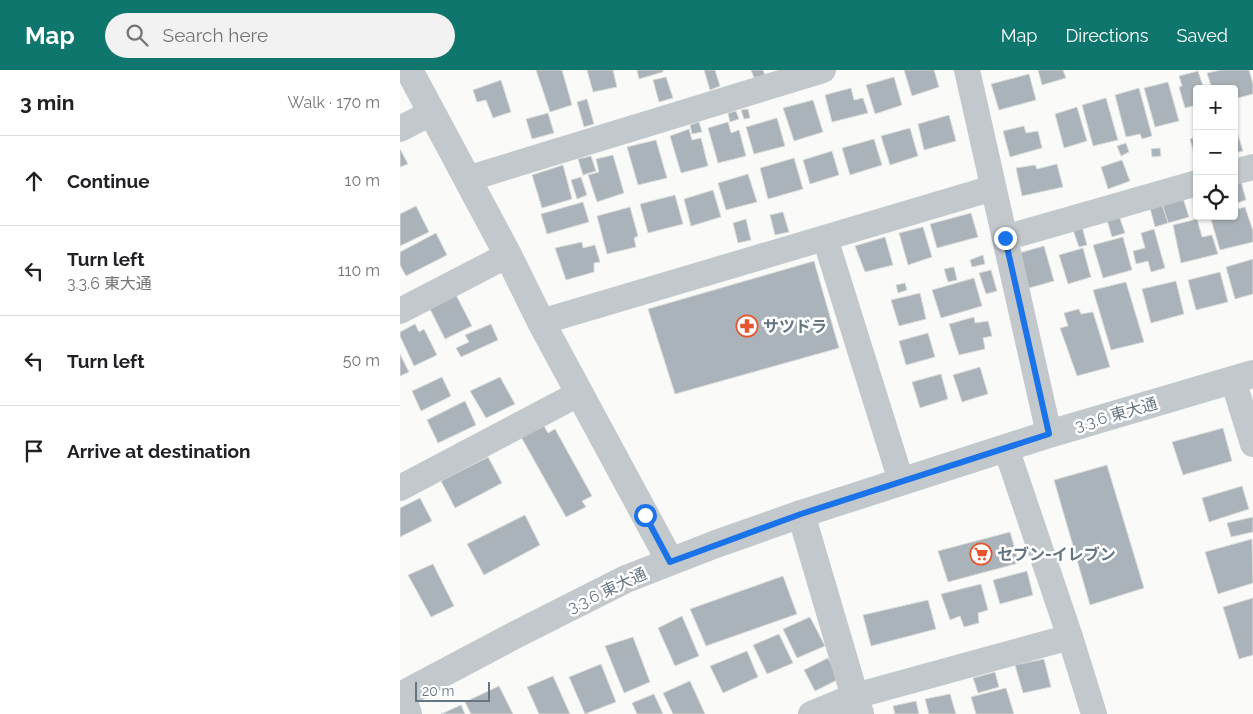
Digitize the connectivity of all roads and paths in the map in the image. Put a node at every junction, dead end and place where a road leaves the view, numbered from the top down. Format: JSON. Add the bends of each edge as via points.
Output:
{"nodes":[{"id":1,"x":409,"y":70,"type":"edge"},
{"id":2,"x":823,"y":70,"type":"edge"},
{"id":3,"x":967,"y":70,"type":"edge"},
{"id":4,"x":431,"y":113,"type":"junction"},
{"id":5,"x":400,"y":129,"type":"edge"},
{"id":6,"x":1253,"y":167,"type":"edge"},
{"id":7,"x":1238,"y":171,"type":"edge"},
{"id":8,"x":467,"y":179,"type":"junction"},
{"id":9,"x":1193,"y":184,"type":"edge"},
{"id":10,"x":993,"y":188,"type":"junction"},
{"id":11,"x":825,"y":238,"type":"junction"},
{"id":12,"x":1005,"y":238,"type":"junction"},
{"id":13,"x":508,"y":255,"type":"junction"},
{"id":14,"x":400,"y":312,"type":"edge"},
{"id":15,"x":541,"y":322,"type":"junction"},
{"id":16,"x":1243,"y":377,"type":"edge"},
{"id":17,"x":580,"y":393,"type":"junction"},
{"id":18,"x":1049,"y":434,"type":"junction"},
{"id":19,"x":1253,"y":444,"type":"edge"},
{"id":20,"x":1006,"y":448,"type":"junction"},
{"id":21,"x":902,"y":482,"type":"junction"},
{"id":22,"x":400,"y":488,"type":"edge"},
{"id":23,"x":801,"y":514,"type":"junction"},
{"id":24,"x":670,"y":562,"type":"junction"},
{"id":25,"x":1070,"y":637,"type":"junction"},
{"id":26,"x":404,"y":702,"type":"edge"},
{"id":27,"x":858,"y":705,"type":"edge"},
{"id":28,"x":811,"y":714,"type":"edge"},
{"id":29,"x":1094,"y":714,"type":"edge"}],
"edges":[{"from":1,"to":4,"type":"street"},
{"from":2,"to":8,"type":"street"},
{"from":3,"to":10,"type":"street"},
{"from":4,"to":5,"type":"street"},
{"from":4,"to":8,"type":"street"},
{"from":6,"to":7,"type":"street"},
{"from":8,"to":13,"type":"street"},
{"from":9,"to":12,"type":"street"},
{"from":10,"to":11,"type":"street"},
{"from":10,"to":12,"type":"street"},
{"from":11,"to":15,"type":"street"},
{"from":11,"to":21,"type":"street"},
{"from":12,"to":18,"type":"street"},
{"from":13,"to":14,"type":"street"},
{"from":13,"to":15,"type":"street"},
{"from":15,"to":17,"type":"street"},
{"from":16,"to":18,"type":"street","name":"3.3.6 東大通"},
{"from":16,"to":19,"type":"street"},
{"from":17,"to":22,"type":"street"},
{"from":17,"to":24,"type":"street"},
{"from":18,"to":20,"type":"street","name":"3.3.6 東大通"},
{"from":20,"to":21,"type":"street","name":"3.3.6 東大通"},
{"from":20,"to":25,"type":"street"},
{"from":21,"to":23,"type":"street","name":"3.3.6 東大通"},
{"from":23,"to":24,"type":"street","name":"3.3.6 東大通"},
{"from":23,"to":27,"type":"street"},
{"from":24,"to":26,"type":"street","name":"3.3.6 東大通","via":[[626,579],[515,635]]},
{"from":25,"to":27,"type":"street"},
{"from":25,"to":29,"type":"street"},
{"from":27,"to":28,"type":"street"}]}
